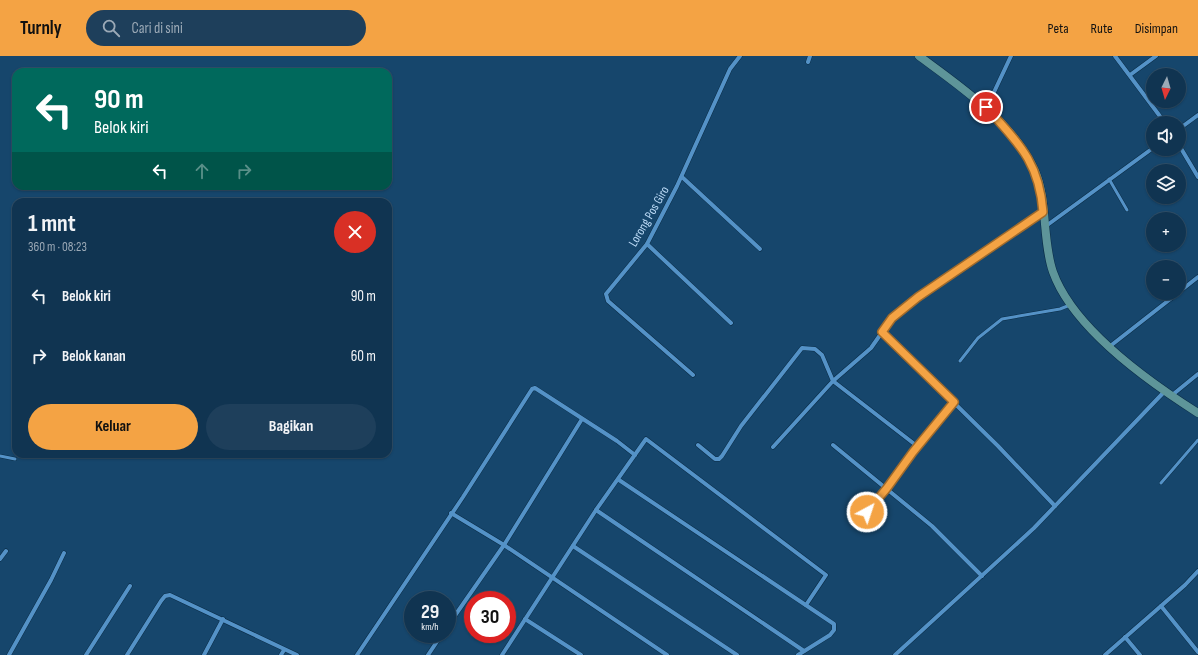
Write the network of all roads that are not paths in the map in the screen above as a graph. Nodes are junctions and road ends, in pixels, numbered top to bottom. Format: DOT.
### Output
graph roads {
  1 [pos="740,56"];
  2 [pos="810,56"];
  3 [pos="919,56"];
  4 [pos="1011,56"];
  5 [pos="1115,56"];
  6 [pos="1156,56"];
  7 [pos="808,62"];
  8 [pos="1130,75"];
  9 [pos="986,107"];
  10 [pos="1198,115"];
  11 [pos="1159,116"];
  12 [pos="1186,124"];
  13 [pos="1146,153"];
  14 [pos="1186,156"];
  15 [pos="682,177"];
  16 [pos="1198,177"];
  17 [pos="1109,179"];
  18 [pos="1127,210"];
  19 [pos="1043,212"];
  20 [pos="1046,227"];
  21 [pos="646,244"];
  22 [pos="760,249"];
  23 [pos="1198,277"];
  24 [pos="1186,287"];
  25 [pos="1169,300"];
  26 [pos="1070,305"];
  27 [pos="731,322"];
  28 [pos="882,332"];
  29 [pos="1109,347"];
  30 [pos="960,361"];
  31 [pos="1198,374"];
  32 [pos="693,375"];
  33 [pos="833,381"];
  34 [pos="1164,392"];
  35 [pos="1171,396"];
  36 [pos="954,402"];
  37 [pos="1198,413"];
  38 [pos="582,419"];
  39 [pos="1198,440"];
  40 [pos="698,444"];
  41 [pos="833,445"];
  42 [pos="917,446"];
  43 [pos="773,447"];
  44 [pos="635,455"];
  45 [pos="0,456"];
  46 [pos="15,459"];
  47 [pos="619,480"];
  48 [pos="1161,483"];
  49 [pos="887,488"];
  50 [pos="1055,506"];
  51 [pos="596,510"];
  52 [pos="867,512"];
  53 [pos="451,513"];
  54 [pos="504,545"];
  55 [pos="573,546"];
  56 [pos="6,551"];
  57 [pos="64,554"];
  58 [pos="0,559"];
  59 [pos="1197,573"];
  60 [pos="982,576"];
  61 [pos="552,579"];
  62 [pos="130,586"];
  63 [pos="806,605"];
  64 [pos="1161,606"];
  65 [pos="456,614"];
  66 [pos="525,619"];
  67 [pos="223,620"];
  68 [pos="1125,637"];
  69 [pos="436,643"];
  70 [pos="284,650"];
  71 [pos="804,651"];
  72 [pos="1198,652"];
  73 [pos="9,655"];
  74 [pos="86,655"];
  75 [pos="128,655"];
  76 [pos="204,655"];
  77 [pos="280,655"];
  78 [pos="297,655"];
  79 [pos="357,655"];
  80 [pos="428,655"];
  81 [pos="502,655"];
  82 [pos="581,655"];
  83 [pos="667,655"];
  84 [pos="737,655"];
  85 [pos="798,655"];
  86 [pos="896,655"];
  87 [pos="1105,655"];
  88 [pos="1140,655"];
  1 -- 15 [label="street, Lorong Pos Giro"];
  2 -- 7 [label="street"];
  3 -- 9 [label="main road"];
  4 -- 9 [label="street"];
  5 -- 8 [label="street"];
  6 -- 8 [label="street"];
  8 -- 11 [label="street"];
  9 -- 19 [label="main road"];
  10 -- 12 [label="street"];
  13 -- 17 [label="street"];
  14 -- 16 [label="street"];
  15 -- 21 [label="street, Lorong Pos Giro"];
  15 -- 22 [label="street"];
  17 -- 18 [label="lane"];
  17 -- 20 [label="street"];
  19 -- 20 [label="main road"];
  19 -- 28 [label="street"];
  20 -- 26 [label="main road"];
  21 -- 27 [label="street"];
  21 -- 32 [label="street, Lorong Pos Giro"];
  23 -- 24 [label="street"];
  25 -- 29 [label="street"];
  26 -- 29 [label="main road"];
  26 -- 30 [label="lane"];
  28 -- 33 [label="street"];
  28 -- 36 [label="street"];
  29 -- 34 [label="main road"];
  31 -- 35 [label="street"];
  33 -- 40 [label="street"];
  33 -- 42 [label="street"];
  33 -- 43 [label="street"];
  34 -- 35 [label="main road"];
  34 -- 50 [label="street"];
  35 -- 37 [label="main road"];
  36 -- 42 [label="street"];
  36 -- 50 [label="street"];
  38 -- 44 [label="street"];
  38 -- 53 [label="street"];
  38 -- 54 [label="street"];
  39 -- 48 [label="lane"];
  41 -- 49 [label="street"];
  42 -- 49 [label="street"];
  44 -- 47 [label="street"];
  44 -- 63 [label="street"];
  45 -- 46 [label="lane"];
  47 -- 51 [label="street"];
  47 -- 63 [label="street"];
  49 -- 52 [label="street"];
  49 -- 60 [label="street"];
  50 -- 60 [label="street"];
  51 -- 55 [label="street"];
  51 -- 71 [label="street"];
  53 -- 54 [label="street"];
  53 -- 79 [label="street"];
  54 -- 61 [label="street"];
  54 -- 65 [label="street"];
  55 -- 61 [label="street"];
  55 -- 84 [label="street"];
  56 -- 58 [label="street"];
  57 -- 73 [label="street"];
  59 -- 64 [label="street"];
  60 -- 86 [label="street"];
  61 -- 66 [label="street"];
  61 -- 83 [label="street"];
  62 -- 74 [label="street"];
  63 -- 71 [label="street"];
  64 -- 68 [label="street"];
  64 -- 72 [label="street"];
  66 -- 81 [label="street"];
  66 -- 82 [label="street"];
  67 -- 70 [label="street"];
  67 -- 75 [label="street"];
  67 -- 76 [label="street"];
  68 -- 87 [label="street"];
  68 -- 88 [label="street"];
  69 -- 80 [label="street"];
  70 -- 77 [label="street"];
  70 -- 78 [label="street"];
  71 -- 85 [label="street"];
}
